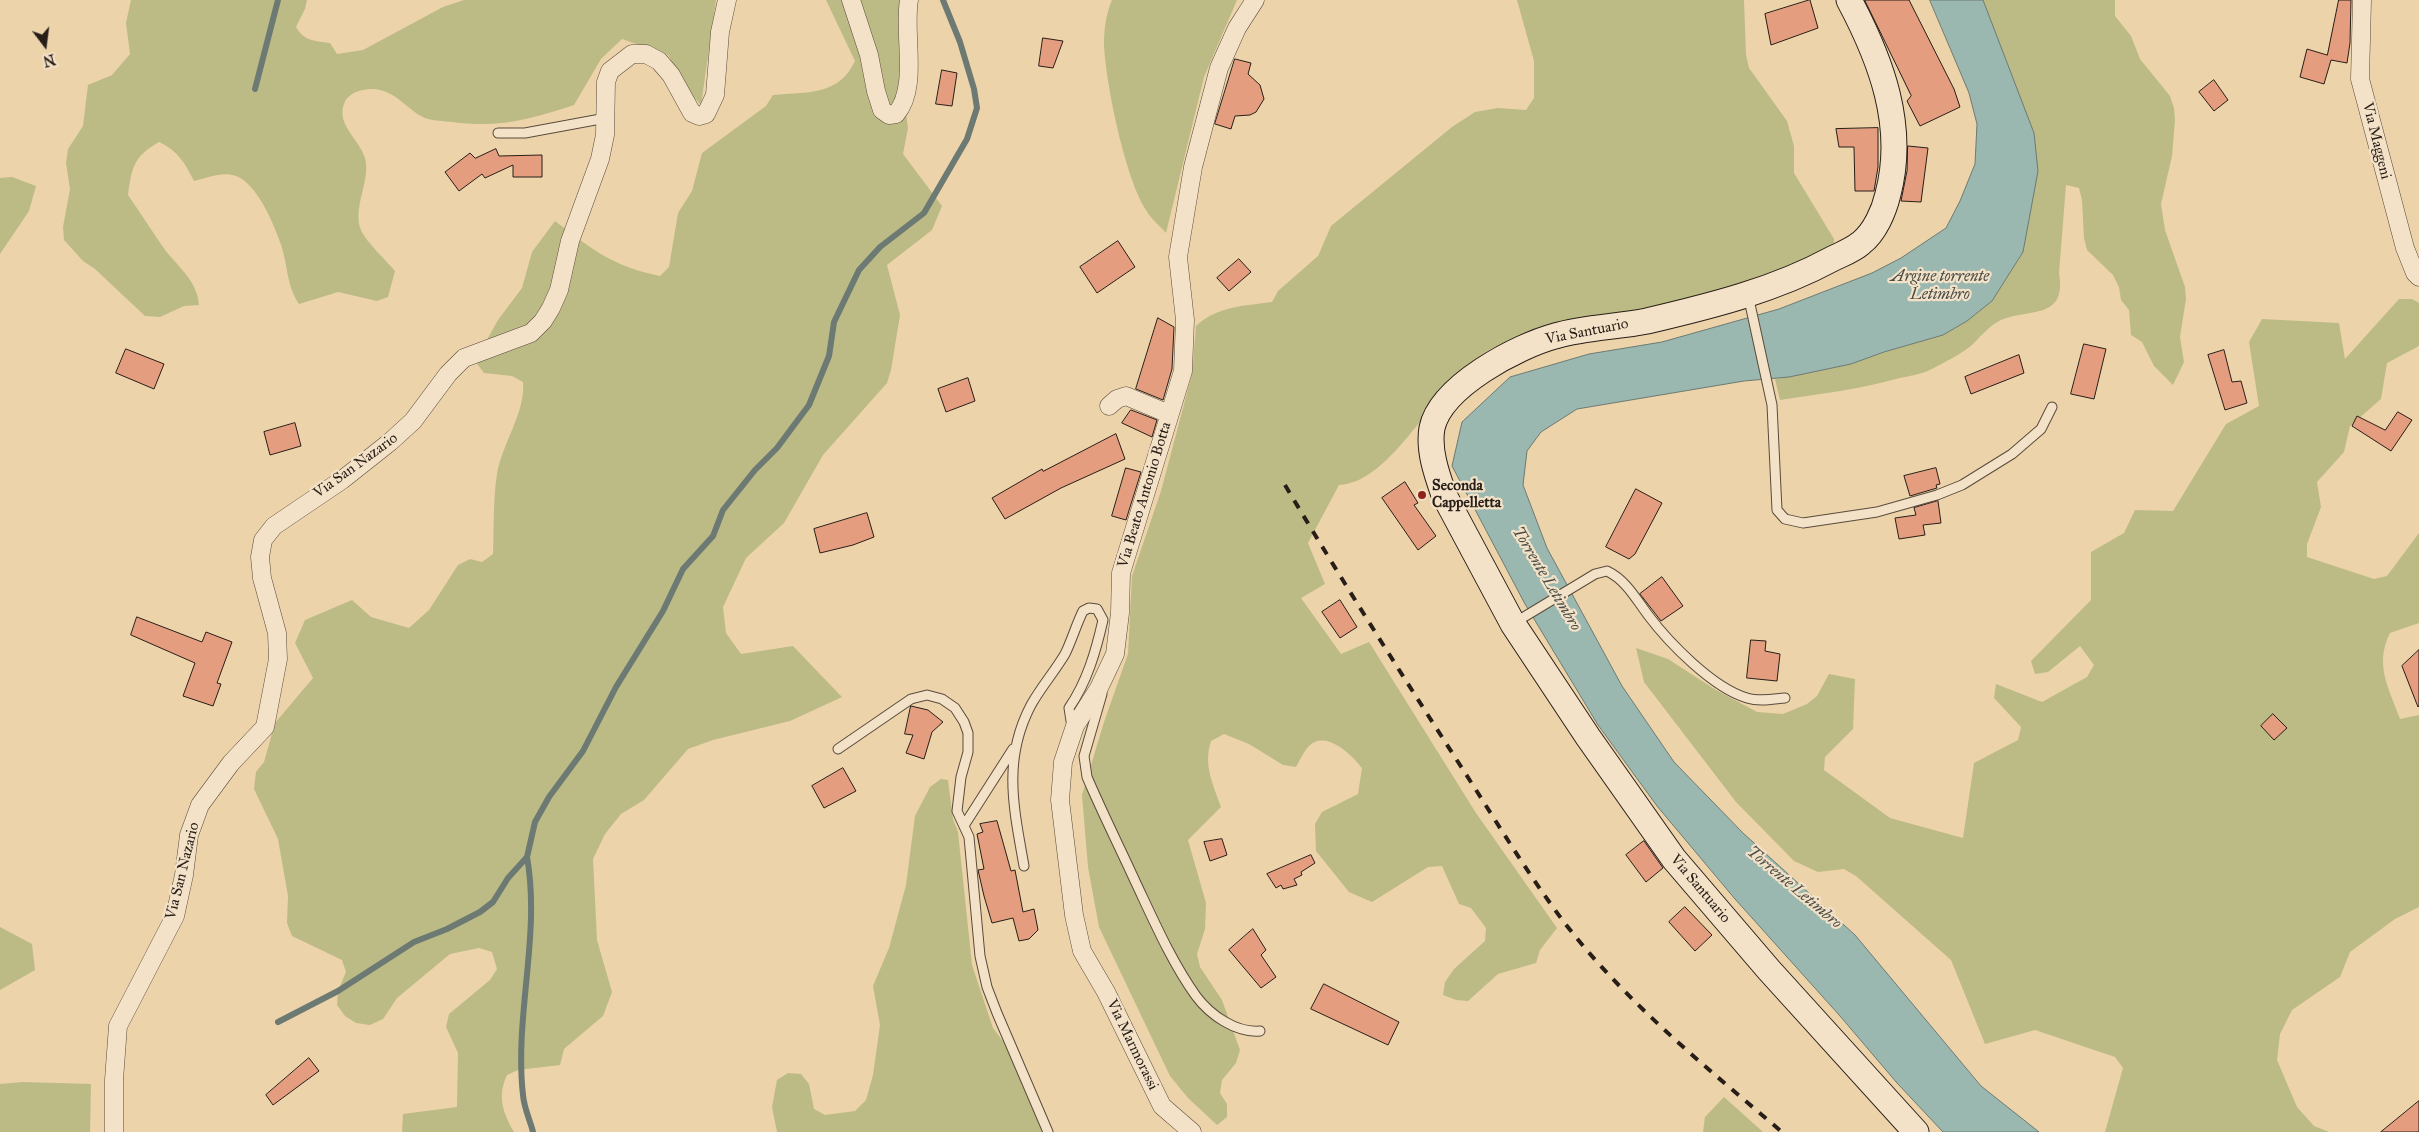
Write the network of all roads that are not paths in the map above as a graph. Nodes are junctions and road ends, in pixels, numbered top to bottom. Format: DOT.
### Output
graph roads {
  1 [pos="727,0"];
  2 [pos="851,0"];
  3 [pos="909,0"];
  4 [pos="1255,0"];
  5 [pos="1849,0"];
  6 [pos="2362,0"];
  7 [pos="606,118"];
  8 [pos="498,132"];
  9 [pos="2419,277"];
  10 [pos="1750,302"];
  11 [pos="1109,406"];
  12 [pos="2052,407"];
  13 [pos="1169,414"];
  14 [pos="1518,621"];
  15 [pos="1099,688"];
  16 [pos="1785,698"];
  17 [pos="1075,726"];
  18 [pos="1015,744"];
  19 [pos="838,749"];
  20 [pos="965,824"];
  21 [pos="1024,866"];
  22 [pos="1082,950"];
  23 [pos="1260,1031"];
  24 [pos="114,1132"];
  25 [pos="1048,1132"];
  26 [pos="1192,1132"];
  27 [pos="1916,1132"];
  1 -- 7 [label="street, Via San Nazario"];
  2 -- 3 [label="street"];
  4 -- 13 [label="street, Via Beato Antonio Botta"];
  5 -- 10 [label="main road, Via Santuario"];
  6 -- 9 [label="street, Via Maggeni"];
  7 -- 8 [label="lane"];
  7 -- 24 [label="street, Via San Nazario"];
  10 -- 12 [label="lane"];
  10 -- 14 [label="main road, Via Santuario"];
  11 -- 13 [label="street, Via Beato Antonio Botta"];
  13 -- 15 [label="street, Via Beato Antonio Botta"];
  14 -- 16 [label="lane"];
  14 -- 27 [label="main road, Via Santuario"];
  15 -- 17 [label="street, Via Beato Antonio Botta"];
  15 -- 23 [label="lane"];
  17 -- 18 [label="lane"];
  17 -- 22 [label="street, Via Beato Antonio Botta"];
  18 -- 20 [label="lane"];
  18 -- 21 [label="lane"];
  19 -- 20 [label="lane"];
  20 -- 25 [label="lane"];
  22 -- 26 [label="street, Via Marmorassi"];
}
